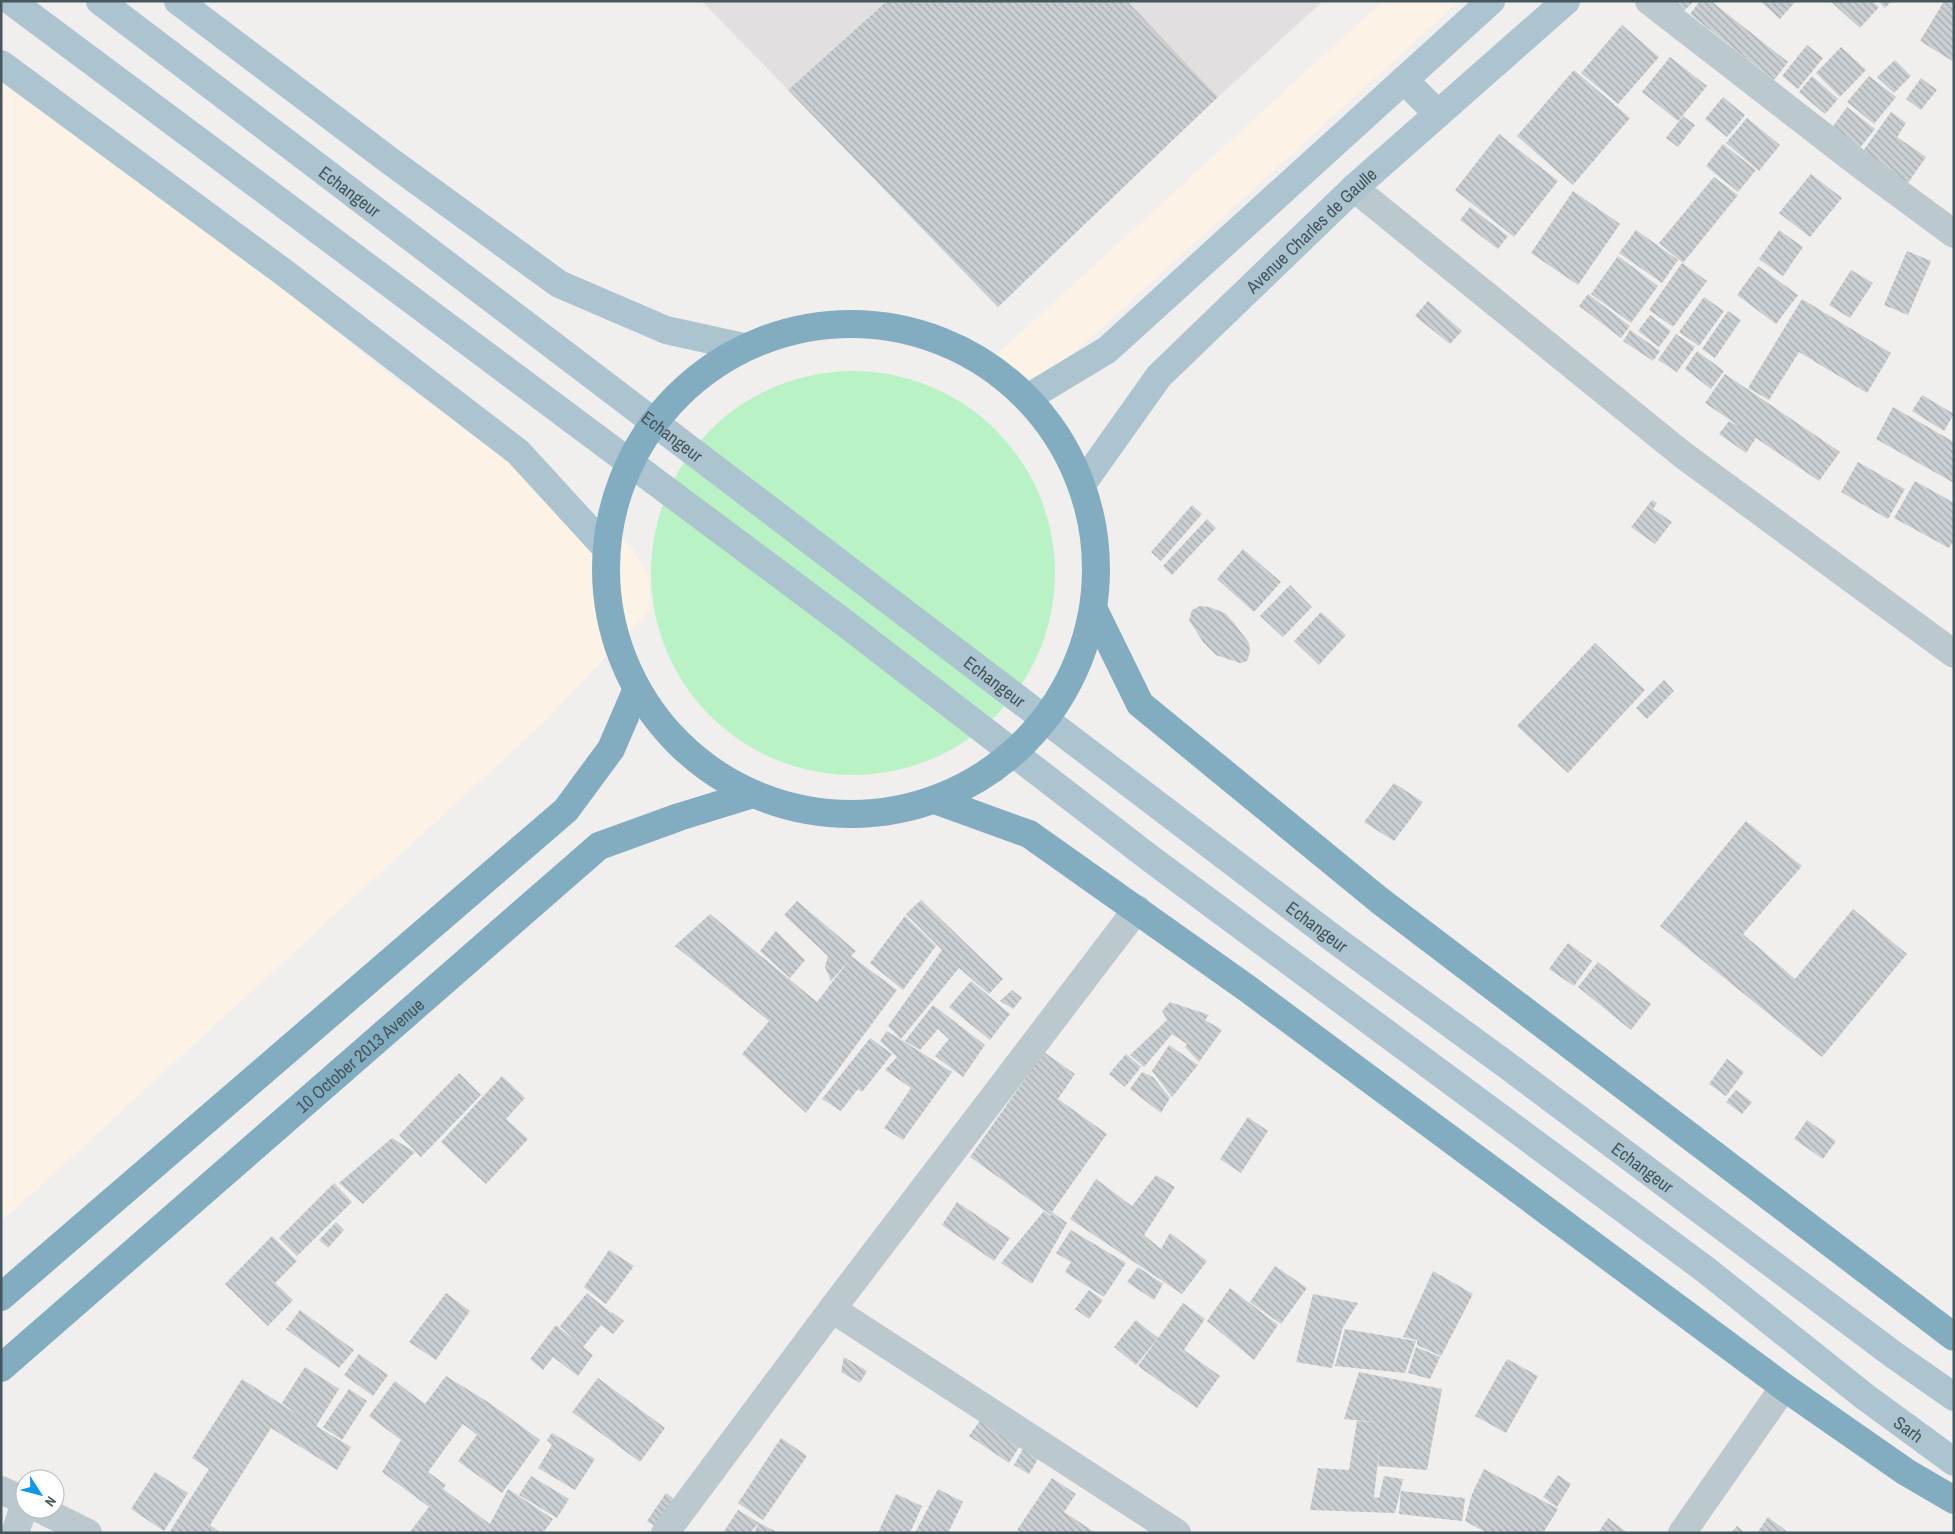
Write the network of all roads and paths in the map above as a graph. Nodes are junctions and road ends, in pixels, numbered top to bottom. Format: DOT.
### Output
graph roads {
  1 [pos="11,1"];
  2 [pos="100,1"];
  3 [pos="178,1"];
  4 [pos="1491,1"];
  5 [pos="1566,1"];
  6 [pos="1649,1"];
  7 [pos="1,64"];
  8 [pos="1404,80"];
  9 [pos="1438,114"];
  10 [pos="1354,188"];
  11 [pos="1954,234"];
  12 [pos="743,348"];
  13 [pos="1029,397"];
  14 [pos="1083,484"];
  15 [pos="606,548"];
  16 [pos="1094,610"];
  17 [pos="1954,654"];
  18 [pos="636,691"];
  19 [pos="750,795"];
  20 [pos="935,800"];
  21 [pos="1137,910"];
  22 [pos="1,1297"];
  23 [pos="832,1309"];
  24 [pos="1954,1337"];
  25 [pos="1,1368"];
  26 [pos="1784,1387"];
  27 [pos="1954,1397"];
  28 [pos="1954,1462"];
  29 [pos="1,1490"];
  30 [pos="15,1497"];
  31 [pos="1954,1500"];
  32 [pos="20,1519"];
  33 [pos="60,1519"];
  34 [pos="15,1533"];
  35 [pos="88,1533"];
  36 [pos="665,1533"];
  37 [pos="1177,1533"];
  38 [pos="1682,1533"];
  1 -- 28 [label="main road, Sarh"];
  2 -- 27 [label="main road, Echangeur"];
  3 -- 12 [label="main road"];
  4 -- 8 [label="main road"];
  5 -- 9 [label="main road, Avenue Charles de Gaulle"];
  6 -- 11 [label="street"];
  7 -- 15 [label="main road"];
  8 -- 9 [label="main road"];
  8 -- 13 [label="main road"];
  9 -- 10 [label="main road, Avenue Charles de Gaulle"];
  10 -- 14 [label="main road, Avenue Charles de Gaulle"];
  10 -- 17 [label="street"];
  12 -- 13 [label="highway"];
  12 -- 15 [label="highway"];
  13 -- 14 [label="highway"];
  14 -- 16 [label="highway"];
  15 -- 18 [label="highway"];
  16 -- 20 [label="highway"];
  16 -- 24 [label="highway"];
  18 -- 19 [label="highway"];
  18 -- 22 [label="highway"];
  19 -- 20 [label="highway"];
  19 -- 25 [label="highway, 10 October 2013 Avenue"];
  20 -- 21 [label="highway"];
  21 -- 23 [label="street"];
  21 -- 26 [label="highway"];
  23 -- 36 [label="street"];
  23 -- 37 [label="street"];
  26 -- 31 [label="highway"];
  26 -- 38 [label="street"];
  29 -- 30 [label="street"];
  32 -- 34 [label="street"];
  33 -- 35 [label="street"];
}
